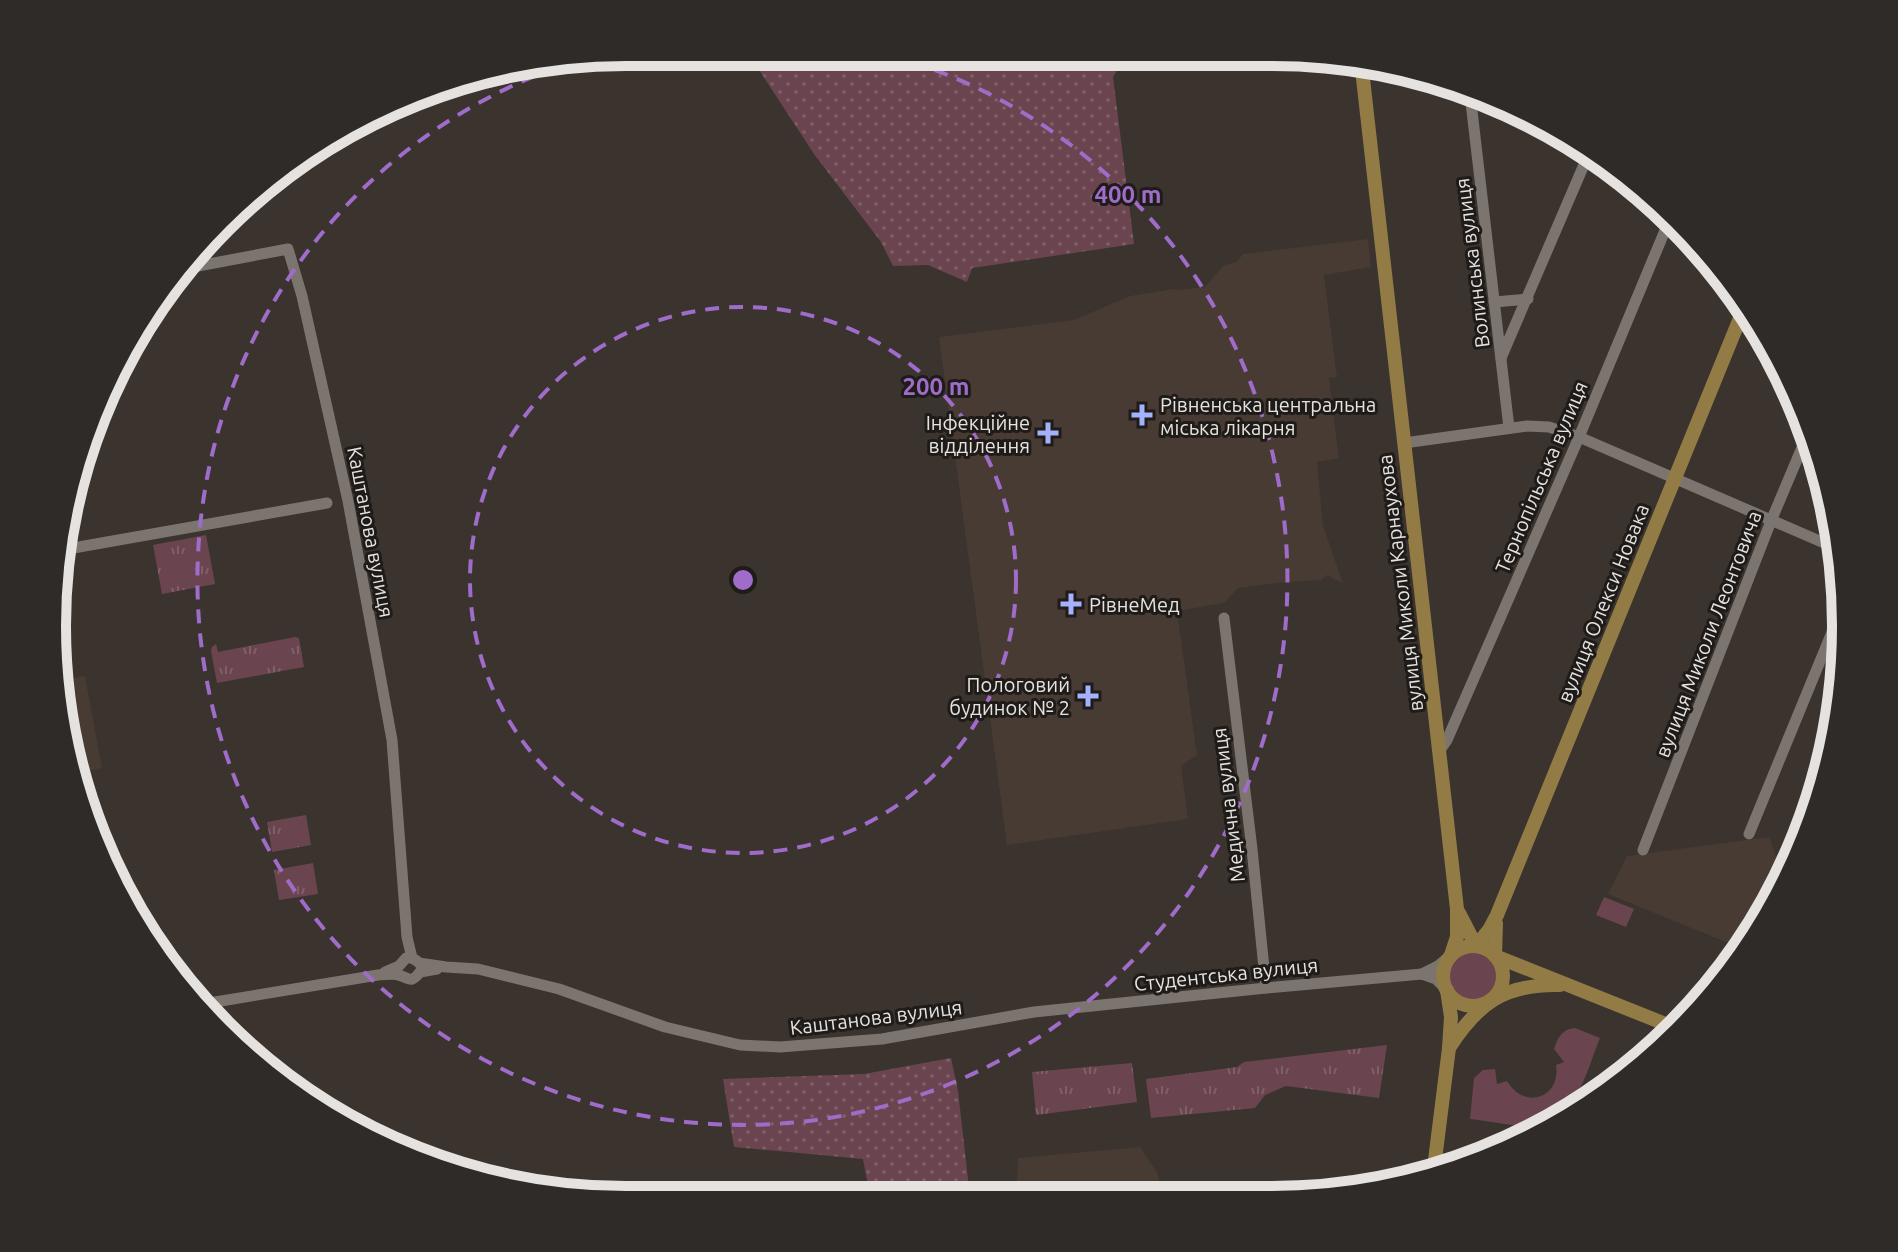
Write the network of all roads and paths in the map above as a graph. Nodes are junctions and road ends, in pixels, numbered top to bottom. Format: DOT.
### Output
graph roads {
  1 [pos="1363,74"];
  2 [pos="1471,103"];
  3 [pos="1585,162"];
  4 [pos="1666,228"];
  5 [pos="198,266"];
  6 [pos="1528,299"];
  7 [pos="1494,302"];
  8 [pos="1740,318"];
  9 [pos="1501,359"];
  10 [pos="1509,428"];
  11 [pos="1579,437"];
  12 [pos="1404,443"];
  13 [pos="1802,447"];
  14 [pos="1676,479"];
  15 [pos="327,503"];
  16 [pos="1771,521"];
  17 [pos="1825,544"];
  18 [pos="72,548"];
  19 [pos="1224,618"];
  20 [pos="1832,634"];
  21 [pos="1826,649"];
  22 [pos="1831,651"];
  23 [pos="1440,750"];
  24 [pos="1749,834"];
  25 [pos="1643,850"];
  26 [pos="1457,909"];
  27 [pos="1497,915"];
  28 [pos="1476,946"];
  29 [pos="1451,955"];
  30 [pos="1495,956"];
  31 [pos="409,965"];
  32 [pos="1422,974"];
  33 [pos="1568,985"];
  34 [pos="1266,988"];
  35 [pos="1447,990"];
  36 [pos="1488,1002"];
  37 [pos="212,1003"];
  38 [pos="1034,1012"];
  39 [pos="1666,1024"];
  40 [pos="1449,1048"];
  41 [pos="1435,1161"];
  1 -- 12 [label="main road, вулиця Миколи Карнаухова"];
  2 -- 7 [label="street, Волинська вулиця"];
  3 -- 6 [label="street"];
  4 -- 11 [label="street, Тернопільська вулиця"];
  5 -- 31 [label="street, Каштанова вулиця"];
  6 -- 7 [label="street"];
  6 -- 9 [label="street"];
  7 -- 9 [label="street, Волинська вулиця"];
  8 -- 14 [label="main road, вулиця Олекси Новака"];
  9 -- 10 [label="street, Волинська вулиця"];
  10 -- 11 [label="street"];
  10 -- 12 [label="street"];
  11 -- 14 [label="street"];
  11 -- 23 [label="street, Тернопільська вулиця"];
  12 -- 23 [label="main road, вулиця Миколи Карнаухова"];
  13 -- 16 [label="street, вулиця Миколи Леонтовича"];
  14 -- 16 [label="street"];
  14 -- 27 [label="main road, вулиця Олекси Новака"];
  15 -- 18 [label="street"];
  16 -- 17 [label="street"];
  16 -- 25 [label="street, вулиця Миколи Леонтовича"];
  19 -- 34 [label="street, Медична вулиця"];
  20 -- 21 [label="street"];
  21 -- 22 [label="street"];
  21 -- 24 [label="street"];
  23 -- 26 [label="main road, вулиця Миколи Карнаухова"];
  26 -- 28 [label="main road, вулиця Миколи Карнаухова"];
  26 -- 29 [label="main road, вулиця Миколи Карнаухова"];
  27 -- 28 [label="main road, вулиця Олекси Новака"];
  27 -- 30 [label="main road, вулиця Олекси Новака"];
  28 -- 29 [label="main road"];
  28 -- 30 [label="main road"];
  29 -- 32 [label="street"];
  29 -- 35 [label="main road"];
  30 -- 33 [label="main road"];
  30 -- 36 [label="main road"];
  31 -- 37 [label="street"];
  31 -- 38 [label="street, Каштанова вулиця"];
  32 -- 34 [label="street, Студентська вулиця"];
  32 -- 35 [label="street"];
  33 -- 36 [label="main road"];
  33 -- 39 [label="main road"];
  34 -- 38 [label="street, Студентська вулиця"];
  35 -- 36 [label="main road"];
  35 -- 40 [label="main road"];
  36 -- 40 [label="main road"];
  40 -- 41 [label="main road"];
}
